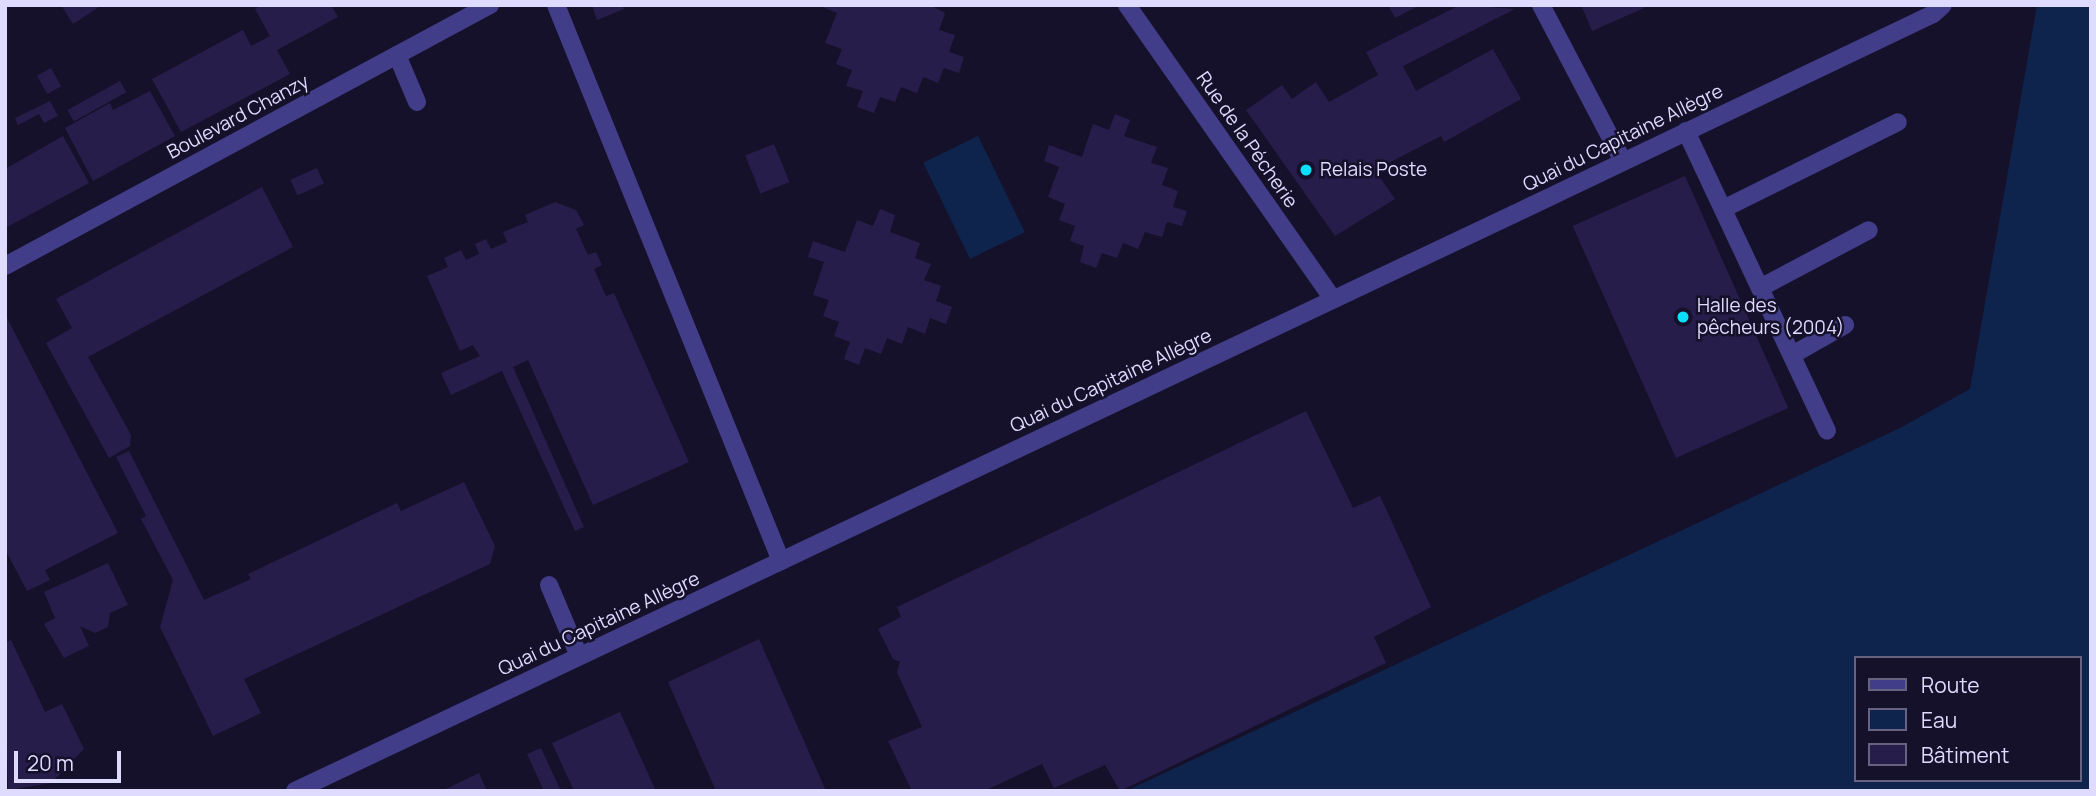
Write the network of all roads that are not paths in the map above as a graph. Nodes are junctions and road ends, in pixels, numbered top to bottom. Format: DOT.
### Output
graph roads {
  1 [pos="490,5"];
  2 [pos="556,5"];
  3 [pos="1127,5"];
  4 [pos="1541,5"];
  5 [pos="1943,5"];
  6 [pos="397,55"];
  7 [pos="417,102"];
  8 [pos="1898,122"];
  9 [pos="1686,131"];
  10 [pos="1623,161"];
  11 [pos="1723,209"];
  12 [pos="1869,230"];
  13 [pos="5,266"];
  14 [pos="1760,288"];
  15 [pos="1333,299"];
  16 [pos="1845,326"];
  17 [pos="1792,355"];
  18 [pos="1827,430"];
  19 [pos="780,561"];
  20 [pos="549,585"];
  21 [pos="579,656"];
  22 [pos="295,791"];
  1 -- 6 [label="street, Boulevard Chanzy"];
  2 -- 19 [label="street"];
  3 -- 15 [label="street, Rue de la Pécherie"];
  4 -- 10 [label="street"];
  5 -- 9 [label="street, Quai du Capitaine Allègre"];
  6 -- 7 [label="street"];
  6 -- 13 [label="street, Boulevard Chanzy"];
  8 -- 11 [label="street"];
  9 -- 10 [label="street, Quai du Capitaine Allègre"];
  9 -- 11 [label="street"];
  10 -- 15 [label="street, Quai du Capitaine Allègre"];
  11 -- 14 [label="street"];
  12 -- 14 [label="street"];
  14 -- 17 [label="street"];
  15 -- 19 [label="street, Quai du Capitaine Allègre"];
  16 -- 17 [label="street"];
  17 -- 18 [label="street"];
  19 -- 21 [label="street, Quai du Capitaine Allègre"];
  20 -- 21 [label="street"];
  21 -- 22 [label="street, Quai du Capitaine Allègre"];
}
